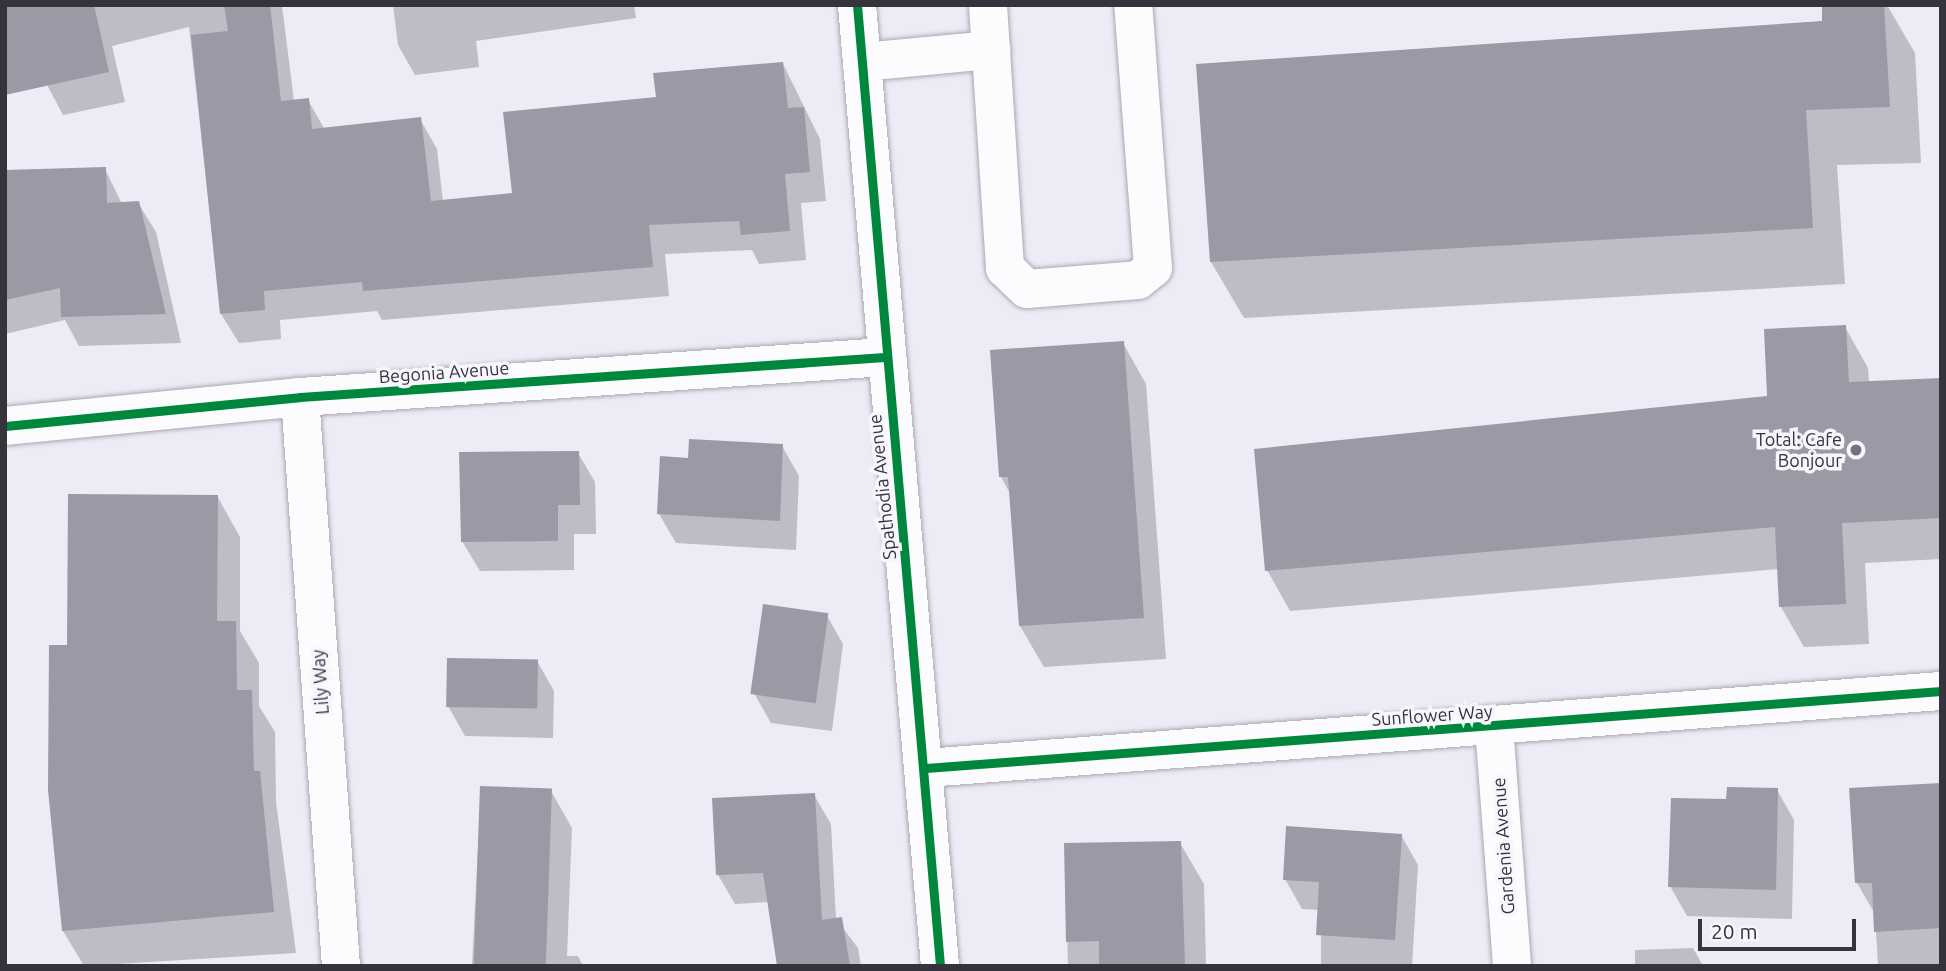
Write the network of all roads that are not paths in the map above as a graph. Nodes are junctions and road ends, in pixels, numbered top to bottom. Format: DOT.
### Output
graph roads {
  1 [pos="858,5"];
  2 [pos="988,5"];
  3 [pos="1133,5"];
  4 [pos="991,50"];
  5 [pos="863,62"];
  6 [pos="885,358"];
  7 [pos="300,397"];
  8 [pos="5,426"];
  9 [pos="1941,691"];
  10 [pos="1494,726"];
  11 [pos="926,768"];
  12 [pos="341,966"];
  13 [pos="940,966"];
  14 [pos="1512,966"];
  1 -- 5 [label="street, Spathodia Avenue"];
  2 -- 4 [label="street"];
  3 -- 4 [label="street"];
  4 -- 5 [label="street"];
  5 -- 6 [label="street, Spathodia Avenue"];
  6 -- 7 [label="street, Begonia Avenue"];
  6 -- 11 [label="street, Spathodia Avenue"];
  7 -- 8 [label="street, Begonia Avenue"];
  7 -- 12 [label="street, Lily Way"];
  9 -- 10 [label="street, Sunflower Way"];
  10 -- 11 [label="street, Sunflower Way"];
  10 -- 14 [label="street, Gardenia Avenue"];
  11 -- 13 [label="street, Spathodia Avenue"];
}
